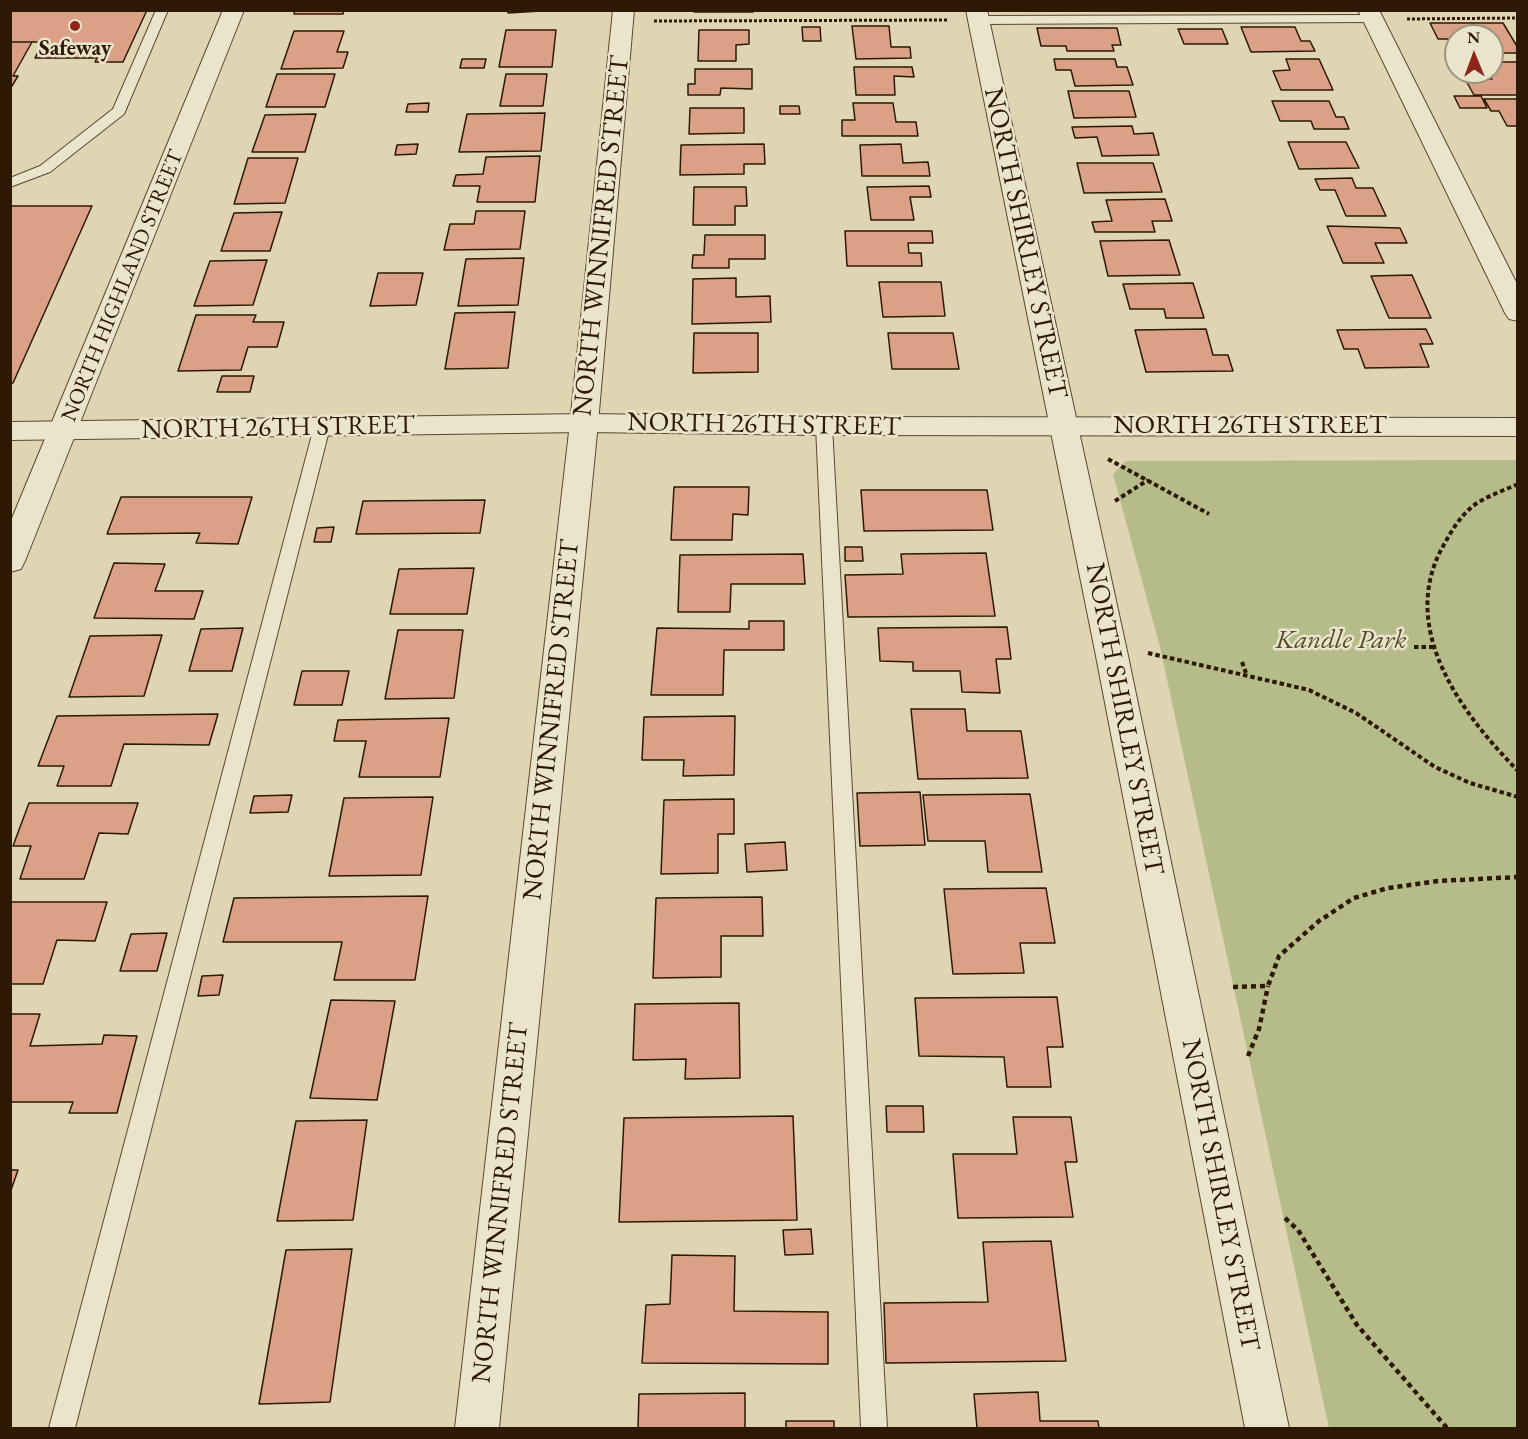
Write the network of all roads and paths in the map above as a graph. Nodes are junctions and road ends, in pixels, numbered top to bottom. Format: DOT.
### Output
graph roads {
  1 [pos="162,10"];
  2 [pos="234,10"];
  3 [pos="977,15"];
  4 [pos="1370,15"];
  5 [pos="623,16"];
  6 [pos="1518,18"];
  7 [pos="10,183"];
  8 [pos="1518,313"];
  9 [pos="584,423"];
  10 [pos="824,426"];
  11 [pos="1064,426"];
  12 [pos="322,427"];
  13 [pos="1518,427"];
  14 [pos="10,431"];
  15 [pos="65,431"];
  16 [pos="1108,459"];
  17 [pos="1148,480"];
  18 [pos="1518,484"];
  19 [pos="1114,502"];
  20 [pos="1209,514"];
  21 [pos="10,561"];
  22 [pos="1414,647"];
  23 [pos="1434,647"];
  24 [pos="1145,653"];
  25 [pos="1242,662"];
  26 [pos="1246,674"];
  27 [pos="1518,771"];
  28 [pos="1518,797"];
  29 [pos="1518,877"];
  30 [pos="1268,986"];
  31 [pos="1233,987"];
  32 [pos="1248,1056"];
  33 [pos="1285,1218"];
  34 [pos="62,1428"];
  35 [pos="477,1428"];
  36 [pos="874,1428"];
  37 [pos="1267,1428"];
  38 [pos="1447,1428"];
  1 -- 7 [label="lane"];
  2 -- 15 [label="street, NORTH HIGHLAND STREET"];
  3 -- 4 [label="lane"];
  3 -- 5 [label="path"];
  3 -- 11 [label="street, NORTH SHIRLEY STREET"];
  4 -- 6 [label="path"];
  4 -- 8 [label="street"];
  5 -- 9 [label="street, NORTH WINNIFRED STREET"];
  9 -- 10 [label="street, NORTH 26TH STREET"];
  9 -- 12 [label="street, NORTH 26TH STREET"];
  9 -- 35 [label="street, NORTH WINNIFRED STREET"];
  10 -- 11 [label="street, NORTH 26TH STREET"];
  10 -- 36 [label="lane"];
  11 -- 13 [label="street, NORTH 26TH STREET"];
  11 -- 37 [label="street, NORTH SHIRLEY STREET"];
  12 -- 15 [label="street, NORTH 26TH STREET"];
  12 -- 34 [label="lane"];
  14 -- 15 [label="street, NORTH 26TH STREET"];
  15 -- 21 [label="street, NORTH HIGHLAND STREET"];
  16 -- 17 [label="path"];
  17 -- 19 [label="path"];
  17 -- 20 [label="path"];
  18 -- 23 [label="path"];
  22 -- 23 [label="path"];
  23 -- 27 [label="path"];
  24 -- 26 [label="path"];
  25 -- 26 [label="path"];
  26 -- 28 [label="path"];
  29 -- 30 [label="path"];
  30 -- 31 [label="path"];
  30 -- 32 [label="path"];
  33 -- 38 [label="path"];
}
